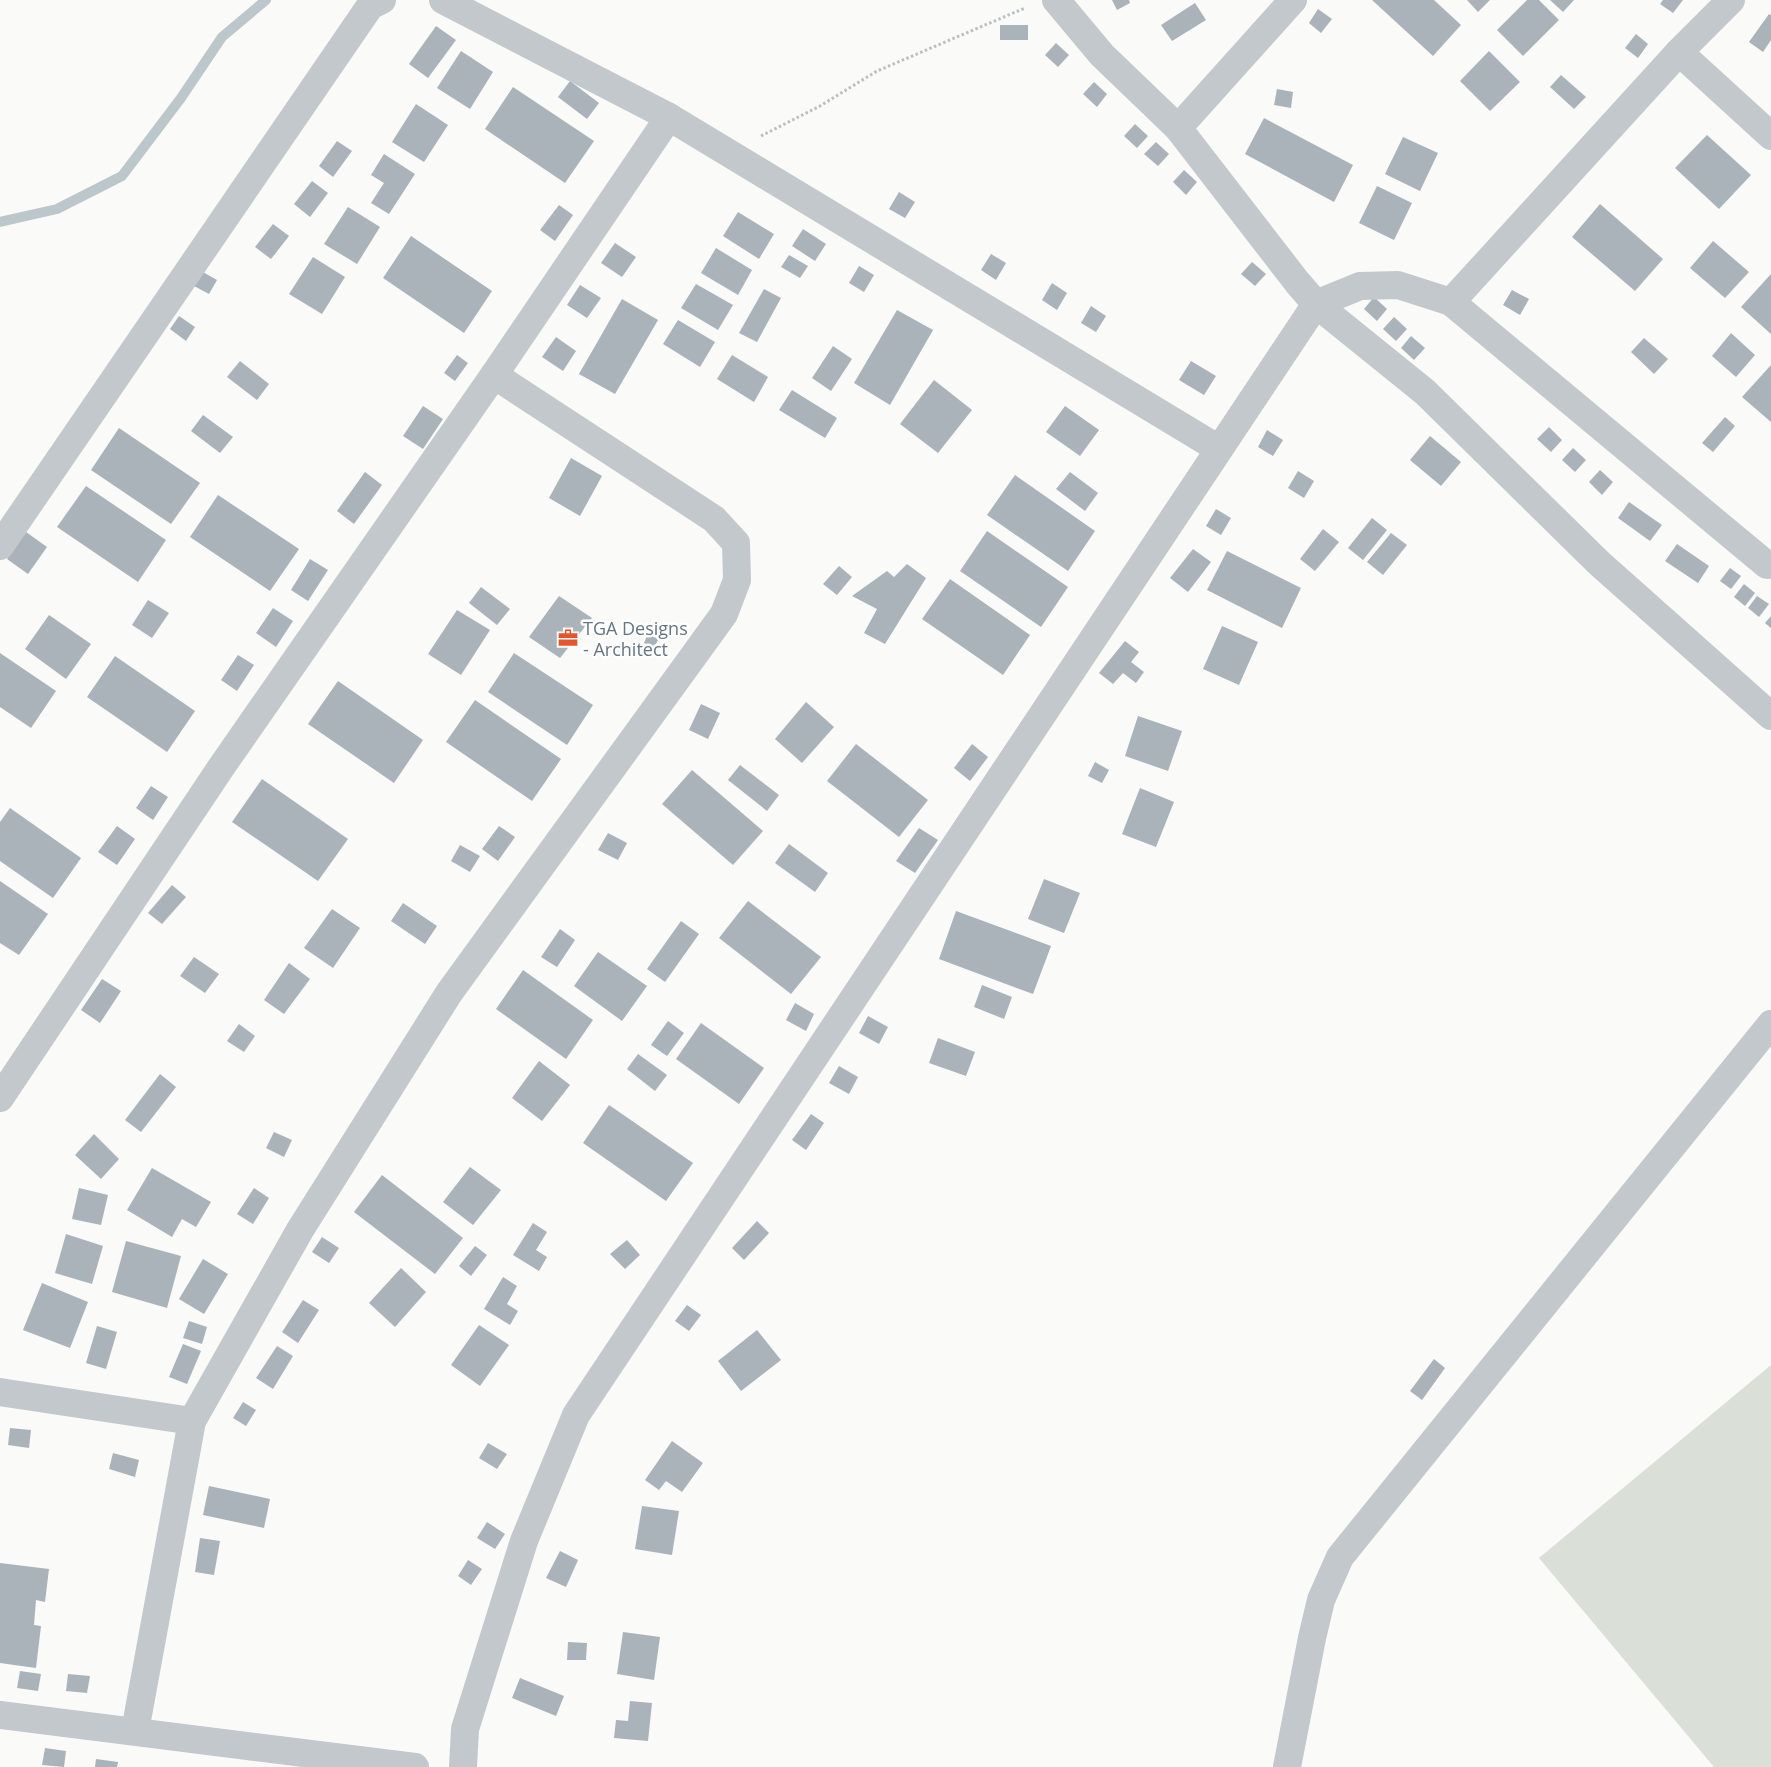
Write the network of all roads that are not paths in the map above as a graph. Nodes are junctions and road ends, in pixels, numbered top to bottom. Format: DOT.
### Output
graph roads {
  1 [pos="382,0"];
  2 [pos="443,0"];
  3 [pos="1056,0"];
  4 [pos="1293,0"];
  5 [pos="1731,0"];
  6 [pos="1679,52"];
  7 [pos="669,117"];
  8 [pos="1178,128"];
  9 [pos="1771,136"];
  10 [pos="1451,302"];
  11 [pos="1316,304"];
  12 [pos="494,375"];
  13 [pos="1219,449"];
  14 [pos="0,546"];
  15 [pos="1767,565"];
  16 [pos="1771,716"];
  17 [pos="1771,1024"];
  18 [pos="0,1098"];
  19 [pos="0,1392"];
  20 [pos="192,1421"];
  21 [pos="0,1715"];
  22 [pos="135,1731"];
  23 [pos="415,1767"];
  24 [pos="463,1767"];
  25 [pos="1287,1767"];
  1 -- 14 [label="street"];
  2 -- 7 [label="street"];
  3 -- 8 [label="street"];
  4 -- 8 [label="street"];
  5 -- 6 [label="street"];
  6 -- 9 [label="street"];
  6 -- 10 [label="street"];
  7 -- 12 [label="street"];
  7 -- 13 [label="street"];
  8 -- 11 [label="street"];
  10 -- 11 [label="street"];
  10 -- 15 [label="street"];
  11 -- 13 [label="street"];
  11 -- 16 [label="street"];
  12 -- 18 [label="street"];
  12 -- 20 [label="street"];
  13 -- 24 [label="street"];
  17 -- 25 [label="street"];
  19 -- 20 [label="street"];
  20 -- 22 [label="street"];
  21 -- 22 [label="street"];
  22 -- 23 [label="street"];
}
